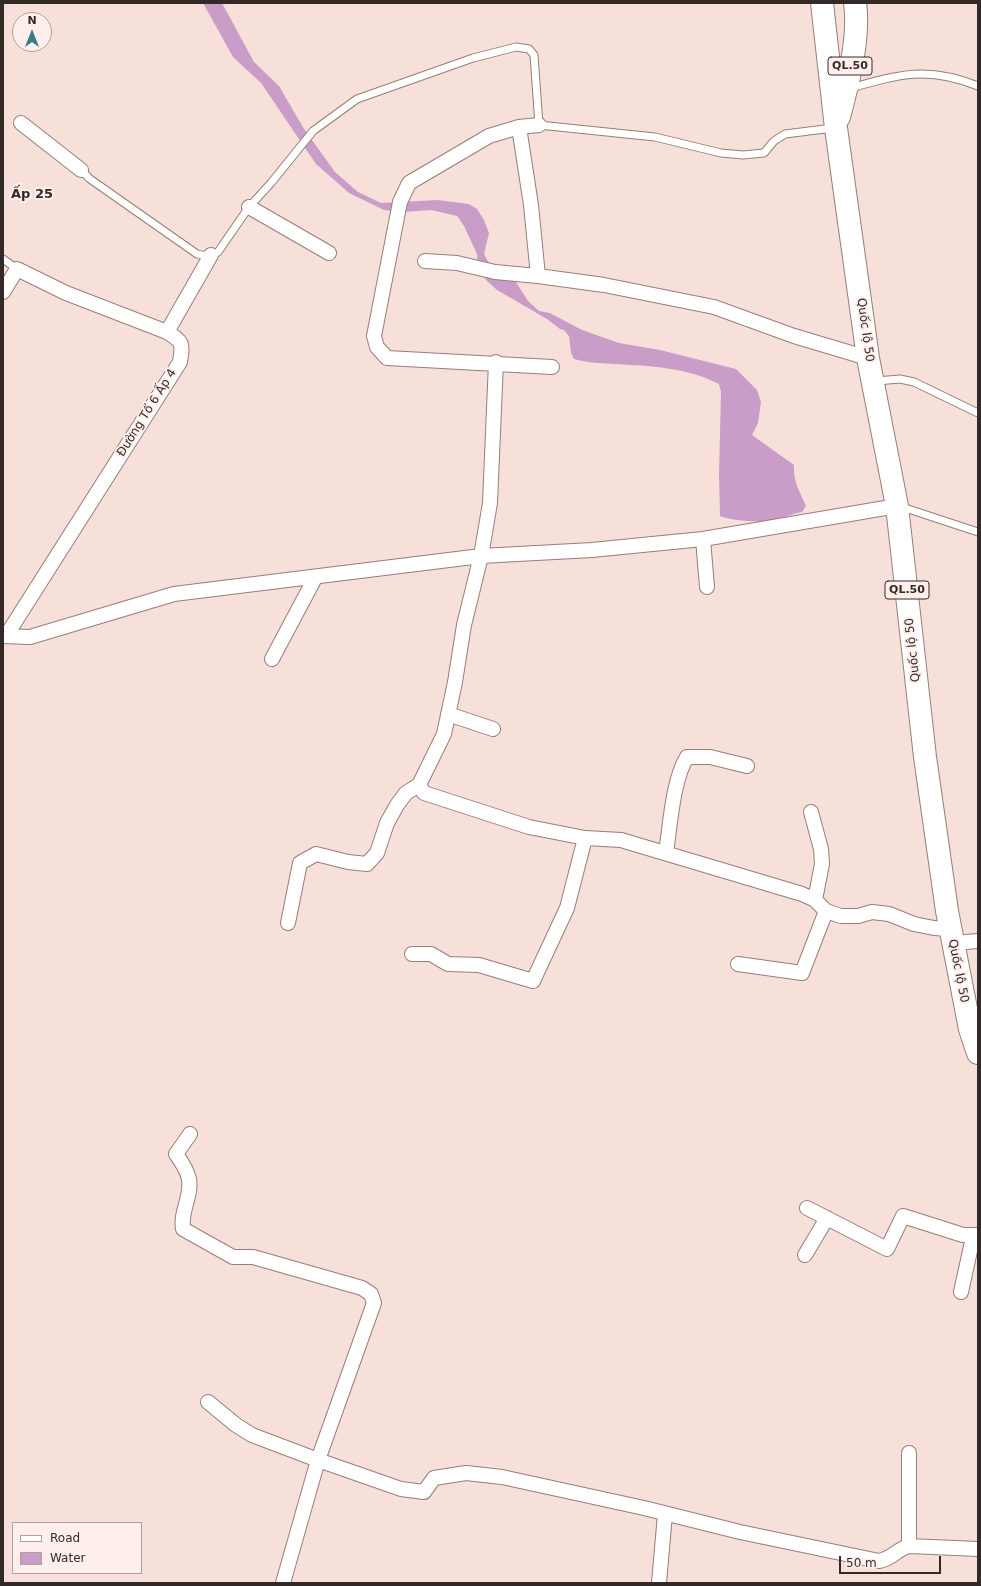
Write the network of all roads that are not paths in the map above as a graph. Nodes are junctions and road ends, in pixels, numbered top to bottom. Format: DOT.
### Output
graph roads {
  1 [pos="822,3"];
  2 [pos="856,3"];
  3 [pos="978,86"];
  4 [pos="847,89"];
  5 [pos="21,123"];
  6 [pos="539,125"];
  7 [pos="518,127"];
  8 [pos="836,128"];
  9 [pos="81,170"];
  10 [pos="249,207"];
  11 [pos="329,253"];
  12 [pos="212,255"];
  13 [pos="3,259"];
  14 [pos="425,261"];
  15 [pos="17,269"];
  16 [pos="538,276"];
  17 [pos="3,292"];
  18 [pos="166,332"];
  19 [pos="868,358"];
  20 [pos="496,362"];
  21 [pos="552,367"];
  22 [pos="873,381"];
  23 [pos="978,413"];
  24 [pos="897,506"];
  25 [pos="978,532"];
  26 [pos="703,539"];
  27 [pos="481,556"];
  28 [pos="315,578"];
  29 [pos="707,587"];
  30 [pos="5,636"];
  31 [pos="272,659"];
  32 [pos="448,714"];
  33 [pos="493,729"];
  34 [pos="746,766"];
  35 [pos="419,785"];
  36 [pos="811,812"];
  37 [pos="585,838"];
  38 [pos="666,853"];
  39 [pos="815,900"];
  40 [pos="826,911"];
  41 [pos="288,923"];
  42 [pos="951,936"];
  43 [pos="978,941"];
  44 [pos="412,954"];
  45 [pos="738,964"];
  46 [pos="978,1053"];
  47 [pos="190,1134"];
  48 [pos="806,1208"];
  49 [pos="827,1218"];
  50 [pos="976,1236"];
  51 [pos="805,1255"];
  52 [pos="961,1292"];
  53 [pos="208,1402"];
  54 [pos="908,1453"];
  55 [pos="318,1460"];
  56 [pos="665,1514"];
  57 [pos="909,1546"];
  58 [pos="978,1549"];
  59 [pos="283,1583"];
  60 [pos="659,1583"];
  1 -- 8 [label="highway, QL.50"];
  2 -- 4 [label="highway, QL.50"];
  3 -- 4 [label="lane"];
  4 -- 8 [label="highway, QL.50"];
  5 -- 9 [label="street"];
  6 -- 7 [label="street"];
  6 -- 8 [label="lane"];
  6 -- 10 [label="lane"];
  7 -- 16 [label="street"];
  7 -- 20 [label="street"];
  8 -- 19 [label="highway, Quốc lộ 50 / QL.50"];
  9 -- 12 [label="lane"];
  10 -- 11 [label="street"];
  10 -- 12 [label="lane"];
  12 -- 18 [label="street"];
  13 -- 15 [label="lane"];
  14 -- 16 [label="street"];
  15 -- 17 [label="street"];
  15 -- 18 [label="street, Đường Tổ 6 Ấp 4"];
  16 -- 19 [label="street"];
  18 -- 30 [label="street, Đường Tổ 6 Ấp 4"];
  19 -- 22 [label="highway, Quốc lộ 50 / QL.50"];
  20 -- 21 [label="street"];
  20 -- 27 [label="street"];
  22 -- 23 [label="lane"];
  22 -- 24 [label="highway, Quốc lộ 50 / QL.50"];
  24 -- 25 [label="lane"];
  24 -- 26 [label="street"];
  24 -- 42 [label="highway, Quốc lộ 50 / QL.50"];
  26 -- 27 [label="street"];
  26 -- 29 [label="street"];
  27 -- 28 [label="street"];
  27 -- 32 [label="street"];
  28 -- 30 [label="street"];
  28 -- 31 [label="street"];
  32 -- 33 [label="street"];
  32 -- 35 [label="street"];
  34 -- 38 [label="street"];
  35 -- 37 [label="street"];
  35 -- 41 [label="street"];
  36 -- 39 [label="street"];
  37 -- 38 [label="street"];
  37 -- 44 [label="street"];
  38 -- 39 [label="street"];
  39 -- 40 [label="street"];
  40 -- 42 [label="street"];
  40 -- 45 [label="street"];
  42 -- 43 [label="street"];
  42 -- 46 [label="highway, Quốc lộ 50 / QL.50"];
  47 -- 55 [label="street"];
  48 -- 49 [label="street"];
  49 -- 50 [label="street"];
  49 -- 51 [label="street"];
  50 -- 52 [label="street"];
  53 -- 55 [label="street"];
  54 -- 57 [label="street"];
  55 -- 56 [label="street"];
  55 -- 59 [label="street"];
  56 -- 57 [label="street"];
  56 -- 60 [label="street"];
  57 -- 58 [label="street"];
}
